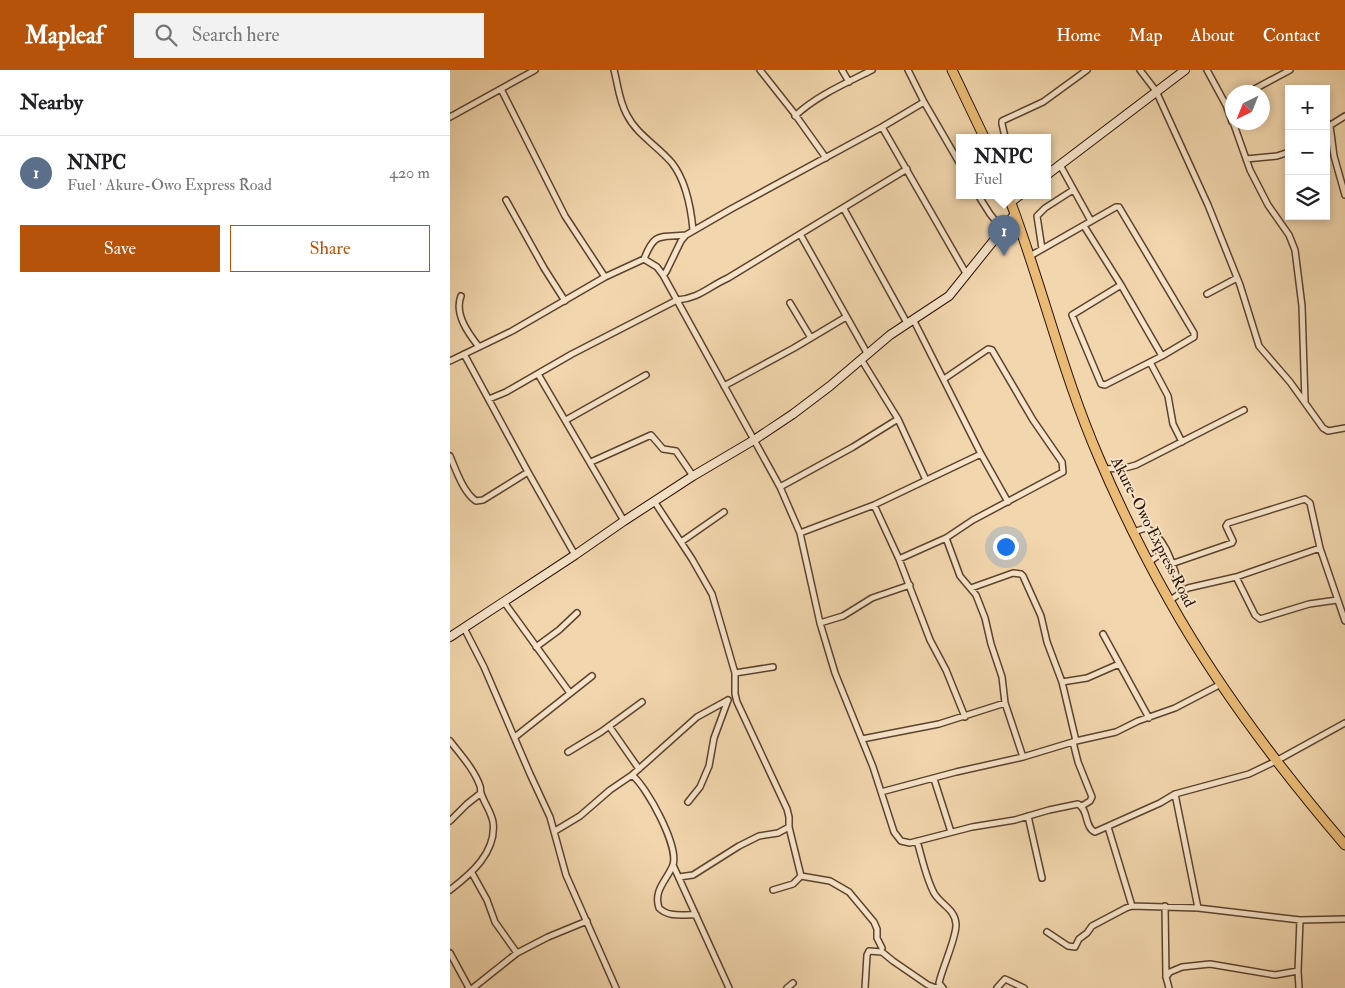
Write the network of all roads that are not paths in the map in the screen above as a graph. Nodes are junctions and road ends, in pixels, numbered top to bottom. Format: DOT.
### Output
graph roads {
  1 [pos="536,70"];
  2 [pos="614,70"];
  3 [pos="760,70"];
  4 [pos="842,70"];
  5 [pos="872,70"];
  6 [pos="908,70"];
  7 [pos="952,70"];
  8 [pos="1087,70"];
  9 [pos="1140,70"];
  10 [pos="1185,70"];
  11 [pos="1207,70"];
  12 [pos="1290,70"];
  13 [pos="849,82"];
  14 [pos="1261,85"];
  15 [pos="500,89"];
  16 [pos="1156,91"];
  17 [pos="924,102"];
  18 [pos="1225,103"];
  19 [pos="795,116"];
  20 [pos="1345,116"];
  21 [pos="450,117"];
  22 [pos="1330,126"];
  23 [pos="882,127"];
  24 [pos="1236,130"];
  25 [pos="1329,130"];
  26 [pos="983,134"];
  27 [pos="1004,134"];
  28 [pos="1285,153"];
  29 [pos="956,157"];
  30 [pos="826,158"];
  31 [pos="1246,160"];
  32 [pos="1060,165"];
  33 [pos="907,169"];
  34 [pos="1051,172"];
  35 [pos="1073,190"];
  36 [pos="1345,195"];
  37 [pos="981,199"];
  38 [pos="1009,199"];
  39 [pos="506,200"];
  40 [pos="844,209"];
  41 [pos="1015,214"];
  42 [pos="1091,222"];
  43 [pos="1084,226"];
  44 [pos="1002,229"];
  45 [pos="693,230"];
  46 [pos="800,234"];
  47 [pos="686,235"];
  48 [pos="1042,249"];
  49 [pos="1030,256"];
  50 [pos="644,259"];
  51 [pos="663,275"];
  52 [pos="967,275"];
  53 [pos="605,277"];
  54 [pos="1238,278"];
  55 [pos="1121,285"];
  56 [pos="1207,294"];
  57 [pos="461,296"];
  58 [pos="677,300"];
  59 [pos="565,301"];
  60 [pos="790,303"];
  61 [pos="846,317"];
  62 [pos="910,321"];
  63 [pos="811,338"];
  64 [pos="479,347"];
  65 [pos="464,354"];
  66 [pos="864,356"];
  67 [pos="1162,356"];
  68 [pos="450,361"];
  69 [pos="1150,362"];
  70 [pos="538,374"];
  71 [pos="646,375"];
  72 [pos="944,379"];
  73 [pos="724,386"];
  74 [pos="489,400"];
  75 [pos="1305,403"];
  76 [pos="1244,410"];
  77 [pos="898,419"];
  78 [pos="566,420"];
  79 [pos="1345,428"];
  80 [pos="754,440"];
  81 [pos="1182,442"];
  82 [pos="981,454"];
  83 [pos="450,456"];
  84 [pos="591,462"];
  85 [pos="1104,469"];
  86 [pos="528,472"];
  87 [pos="693,476"];
  88 [pos="926,480"];
  89 [pos="780,487"];
  90 [pos="654,501"];
  91 [pos="1008,502"];
  92 [pos="874,505"];
  93 [pos="724,512"];
  94 [pos="624,521"];
  95 [pos="1134,532"];
  96 [pos="800,533"];
  97 [pos="946,538"];
  98 [pos="681,542"];
  99 [pos="1320,548"];
  100 [pos="1166,550"];
  101 [pos="575,555"];
  102 [pos="899,559"];
  103 [pos="1149,562"];
  104 [pos="1171,564"];
  105 [pos="1236,577"];
  106 [pos="910,585"];
  107 [pos="971,588"];
  108 [pos="1182,593"];
  109 [pos="1337,600"];
  110 [pos="1169,601"];
  111 [pos="504,602"];
  112 [pos="577,613"];
  113 [pos="1345,621"];
  114 [pos="820,623"];
  115 [pos="464,628"];
  116 [pos="1103,634"];
  117 [pos="450,637"];
  118 [pos="536,647"];
  119 [pos="1119,664"];
  120 [pos="773,667"];
  121 [pos="735,673"];
  122 [pos="592,676"];
  123 [pos="1062,682"];
  124 [pos="1221,684"];
  125 [pos="570,692"];
  126 [pos="735,694"];
  127 [pos="728,700"];
  128 [pos="642,702"];
  129 [pos="1005,703"];
  130 [pos="965,717"];
  131 [pos="1149,718"];
  132 [pos="1345,723"];
  133 [pos="609,726"];
  134 [pos="515,737"];
  135 [pos="862,739"];
  136 [pos="450,741"];
  137 [pos="1075,741"];
  138 [pos="568,752"];
  139 [pos="1024,757"];
  140 [pos="1276,761"];
  141 [pos="639,769"];
  142 [pos="632,775"];
  143 [pos="934,779"];
  144 [pos="881,792"];
  145 [pos="481,793"];
  146 [pos="1175,794"];
  147 [pos="688,802"];
  148 [pos="1082,806"];
  149 [pos="1028,816"];
  150 [pos="450,821"];
  151 [pos="789,827"];
  152 [pos="1108,827"];
  153 [pos="555,831"];
  154 [pos="952,832"];
  155 [pos="917,841"];
  156 [pos="1345,845"];
  157 [pos="673,865"];
  158 [pos="472,873"];
  159 [pos="801,876"];
  160 [pos="679,877"];
  161 [pos="1042,878"];
  162 [pos="450,890"];
  163 [pos="772,890"];
  164 [pos="1132,906"];
  165 [pos="1165,906"];
  166 [pos="1198,908"];
  167 [pos="696,915"];
  168 [pos="1345,919"];
  169 [pos="587,920"];
  170 [pos="1300,920"];
  171 [pos="1047,932"];
  172 [pos="882,948"];
  173 [pos="450,953"];
  174 [pos="517,953"];
  175 [pos="1298,971"];
  176 [pos="1166,977"];
  177 [pos="793,984"];
  178 [pos="941,987"];
  179 [pos="469,988"];
  180 [pos="473,988"];
  181 [pos="616,988"];
  182 [pos="729,988"];
  183 [pos="787,988"];
  184 [pos="865,988"];
  185 [pos="997,988"];
  186 [pos="1024,988"];
  187 [pos="1169,988"];
  188 [pos="1299,988"];
  1 -- 15 [label="street"];
  2 -- 45 [label="street"];
  3 -- 19 [label="street"];
  4 -- 13 [label="street"];
  5 -- 13 [label="street"];
  6 -- 17 [label="street"];
  7 -- 26 [label="highway"];
  8 -- 27 [label="street"];
  9 -- 16 [label="street"];
  10 -- 16 [label="street"];
  11 -- 18 [label="street"];
  12 -- 14 [label="street"];
  13 -- 19 [label="street"];
  15 -- 21 [label="street"];
  15 -- 53 [label="street"];
  16 -- 32 [label="street"];
  16 -- 54 [label="street"];
  17 -- 23 [label="street"];
  17 -- 29 [label="street"];
  19 -- 30 [label="street"];
  20 -- 22 [label="street"];
  23 -- 30 [label="street"];
  23 -- 33 [label="street"];
  24 -- 31 [label="street"];
  25 -- 36 [label="street"];
  28 -- 31 [label="street"];
  30 -- 45 [label="street"];
  31 -- 75 [label="street"];
  32 -- 34 [label="street"];
  32 -- 35 [label="street"];
  33 -- 40 [label="street"];
  33 -- 52 [label="street"];
  35 -- 42 [label="street"];
  35 -- 48 [label="street"];
  37 -- 44 [label="street"];
  38 -- 41 [label="highway, Akure-Owo Express Road"];
  39 -- 59 [label="street"];
  40 -- 46 [label="street"];
  40 -- 62 [label="street"];
  41 -- 44 [label="street"];
  41 -- 49 [label="highway, Akure-Owo Express Road"];
  42 -- 43 [label="street"];
  42 -- 67 [label="street"];
  43 -- 48 [label="street"];
  43 -- 55 [label="street"];
  44 -- 52 [label="street"];
  45 -- 47 [label="street"];
  46 -- 58 [label="street"];
  46 -- 61 [label="street"];
  47 -- 50 [label="street"];
  47 -- 51 [label="street"];
  48 -- 49 [label="street"];
  49 -- 85 [label="highway, Akure-Owo Express Road"];
  50 -- 51 [label="street"];
  50 -- 53 [label="street"];
  51 -- 58 [label="street"];
  52 -- 62 [label="street"];
  53 -- 59 [label="street"];
  54 -- 56 [label="street"];
  54 -- 75 [label="street"];
  55 -- 67 [label="street"];
  55 -- 69 [label="street"];
  57 -- 64 [label="street"];
  58 -- 70 [label="street"];
  58 -- 73 [label="street"];
  59 -- 64 [label="street"];
  60 -- 63 [label="street"];
  61 -- 63 [label="street"];
  61 -- 66 [label="street"];
  62 -- 66 [label="street"];
  62 -- 72 [label="street"];
  63 -- 73 [label="street"];
  64 -- 65 [label="street"];
  65 -- 68 [label="street"];
  65 -- 74 [label="street"];
  66 -- 77 [label="street"];
  66 -- 80 [label="street"];
  67 -- 69 [label="street"];
  69 -- 81 [label="street"];
  70 -- 74 [label="street"];
  70 -- 78 [label="street"];
  71 -- 78 [label="street"];
  72 -- 82 [label="street"];
  72 -- 91 [label="street"];
  73 -- 80 [label="street"];
  74 -- 86 [label="street"];
  75 -- 79 [label="street"];
  76 -- 81 [label="street"];
  77 -- 88 [label="street"];
  77 -- 89 [label="street"];
  78 -- 84 [label="street"];
  80 -- 87 [label="street"];
  80 -- 89 [label="street"];
  81 -- 85 [label="street"];
  82 -- 88 [label="street"];
  82 -- 91 [label="street"];
  83 -- 86 [label="street"];
  84 -- 87 [label="street"];
  84 -- 94 [label="street"];
  85 -- 95 [label="highway, Akure-Owo Express Road"];
  86 -- 101 [label="street"];
  87 -- 90 [label="street"];
  88 -- 92 [label="street"];
  89 -- 96 [label="street"];
  90 -- 94 [label="street"];
  90 -- 98 [label="street"];
  91 -- 97 [label="street"];
  92 -- 96 [label="street"];
  92 -- 102 [label="street"];
  93 -- 98 [label="street"];
  94 -- 101 [label="street"];
  95 -- 100 [label="street"];
  95 -- 103 [label="highway, Akure-Owo Express Road"];
  96 -- 114 [label="street"];
  97 -- 102 [label="street"];
  97 -- 107 [label="street"];
  98 -- 121 [label="street"];
  99 -- 104 [label="street"];
  99 -- 105 [label="street"];
  99 -- 109 [label="street"];
  100 -- 103 [label="street"];
  100 -- 104 [label="street"];
  101 -- 111 [label="street"];
  102 -- 106 [label="street"];
  103 -- 110 [label="highway, Akure-Owo Express Road"];
  104 -- 108 [label="street"];
  105 -- 108 [label="street"];
  105 -- 109 [label="street"];
  106 -- 114 [label="street"];
  106 -- 130 [label="street"];
  107 -- 123 [label="street"];
  107 -- 129 [label="street"];
  108 -- 110 [label="street"];
  109 -- 113 [label="street"];
  110 -- 124 [label="highway, Akure-Owo Express Road"];
  111 -- 115 [label="street"];
  111 -- 118 [label="street"];
  112 -- 118 [label="street"];
  114 -- 135 [label="street"];
  115 -- 117 [label="street"];
  115 -- 134 [label="street"];
  116 -- 119 [label="street"];
  118 -- 125 [label="street"];
  119 -- 123 [label="street"];
  119 -- 131 [label="street"];
  120 -- 121 [label="street"];
  121 -- 126 [label="street"];
  122 -- 125 [label="street"];
  123 -- 137 [label="street"];
  124 -- 131 [label="street"];
  124 -- 140 [label="highway, Akure-Owo Express Road"];
  125 -- 134 [label="street"];
  126 -- 127 [label="street"];
  126 -- 151 [label="street"];
  127 -- 141 [label="street"];
  127 -- 147 [label="street"];
  128 -- 133 [label="street"];
  129 -- 130 [label="street"];
  129 -- 139 [label="street"];
  130 -- 135 [label="street"];
  131 -- 137 [label="street"];
  132 -- 140 [label="street"];
  133 -- 138 [label="street"];
  133 -- 141 [label="street"];
  134 -- 153 [label="street"];
  135 -- 144 [label="street"];
  136 -- 145 [label="street"];
  137 -- 139 [label="street"];
  137 -- 148 [label="street"];
  139 -- 143 [label="street"];
  140 -- 146 [label="street"];
  140 -- 156 [label="highway, Akure-Owo Express Road"];
  141 -- 142 [label="street"];
  142 -- 153 [label="street"];
  142 -- 157 [label="street"];
  143 -- 144 [label="street"];
  143 -- 154 [label="street"];
  144 -- 155 [label="street"];
  145 -- 150 [label="street"];
  145 -- 158 [label="street"];
  146 -- 152 [label="street"];
  146 -- 166 [label="street"];
  148 -- 149 [label="street"];
  148 -- 152 [label="street"];
  149 -- 154 [label="street"];
  149 -- 161 [label="street"];
  151 -- 159 [label="street"];
  151 -- 160 [label="street"];
  152 -- 164 [label="street"];
  153 -- 169 [label="street"];
  154 -- 155 [label="street"];
  155 -- 178 [label="street"];
  157 -- 160 [label="street"];
  157 -- 167 [label="street"];
  158 -- 162 [label="street"];
  158 -- 174 [label="street"];
  159 -- 163 [label="street"];
  159 -- 172 [label="street"];
  160 -- 167 [label="street"];
  164 -- 165 [label="street"];
  164 -- 171 [label="street"];
  165 -- 166 [label="street"];
  165 -- 176 [label="street"];
  166 -- 170 [label="street"];
  167 -- 182 [label="street"];
  168 -- 170 [label="street"];
  169 -- 174 [label="street"];
  169 -- 181 [label="street"];
  170 -- 175 [label="street"];
  173 -- 179 [label="street"];
  174 -- 180 [label="street"];
  175 -- 176 [label="street"];
  175 -- 188 [label="street"];
  176 -- 187 [label="street"];
  177 -- 183 [label="street"];
  178 -- 184 [label="street"];
  185 -- 186 [label="street"];
}
